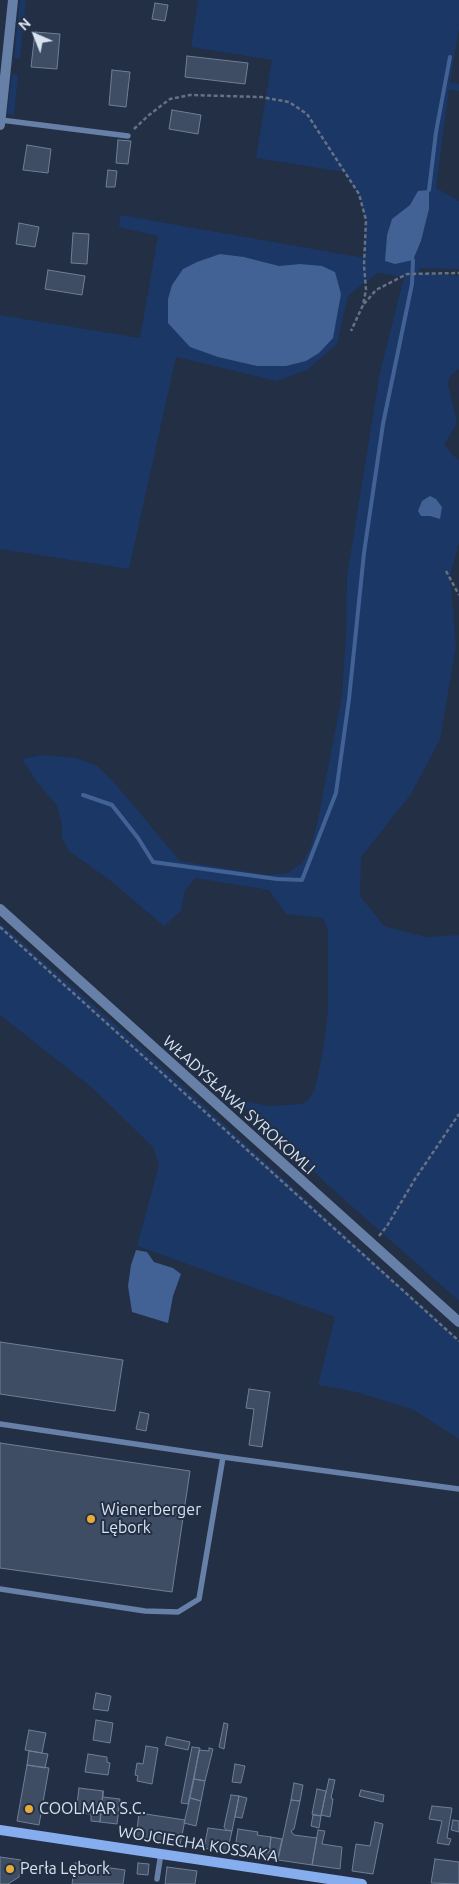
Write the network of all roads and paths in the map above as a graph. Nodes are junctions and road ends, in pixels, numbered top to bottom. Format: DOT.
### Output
graph roads {
  1 [pos="13,0"];
  2 [pos="1,120"];
  3 [pos="0,125"];
  4 [pos="128,136"];
  5 [pos="459,273"];
  6 [pos="363,305"];
  7 [pos="351,331"];
  8 [pos="446,571"];
  9 [pos="459,594"];
  10 [pos="0,909"];
  11 [pos="0,927"];
  12 [pos="459,1114"];
  13 [pos="372,1244"];
  14 [pos="459,1322"];
  15 [pos="459,1341"];
  16 [pos="0,1424"];
  17 [pos="223,1457"];
  18 [pos="459,1489"];
  19 [pos="0,1589"];
  20 [pos="0,1830"];
  21 [pos="161,1853"];
  22 [pos="157,1879"];
  23 [pos="362,1884"];
  1 -- 2 [label="street"];
  2 -- 3 [label="street"];
  2 -- 4 [label="lane"];
  4 -- 6 [label="path"];
  5 -- 6 [label="path"];
  6 -- 7 [label="path"];
  8 -- 9 [label="path"];
  10 -- 13 [label="street, WŁADYSŁAWA SYROKOMLI"];
  11 -- 15 [label="path"];
  12 -- 13 [label="path"];
  13 -- 14 [label="street, WŁADYSŁAWA SYROKOMLI"];
  16 -- 17 [label="lane"];
  17 -- 18 [label="lane"];
  17 -- 19 [label="lane"];
  20 -- 21 [label="main road, WOJCIECHA KOSSAKA"];
  21 -- 22 [label="lane"];
  21 -- 23 [label="main road, WOJCIECHA KOSSAKA"];
}
